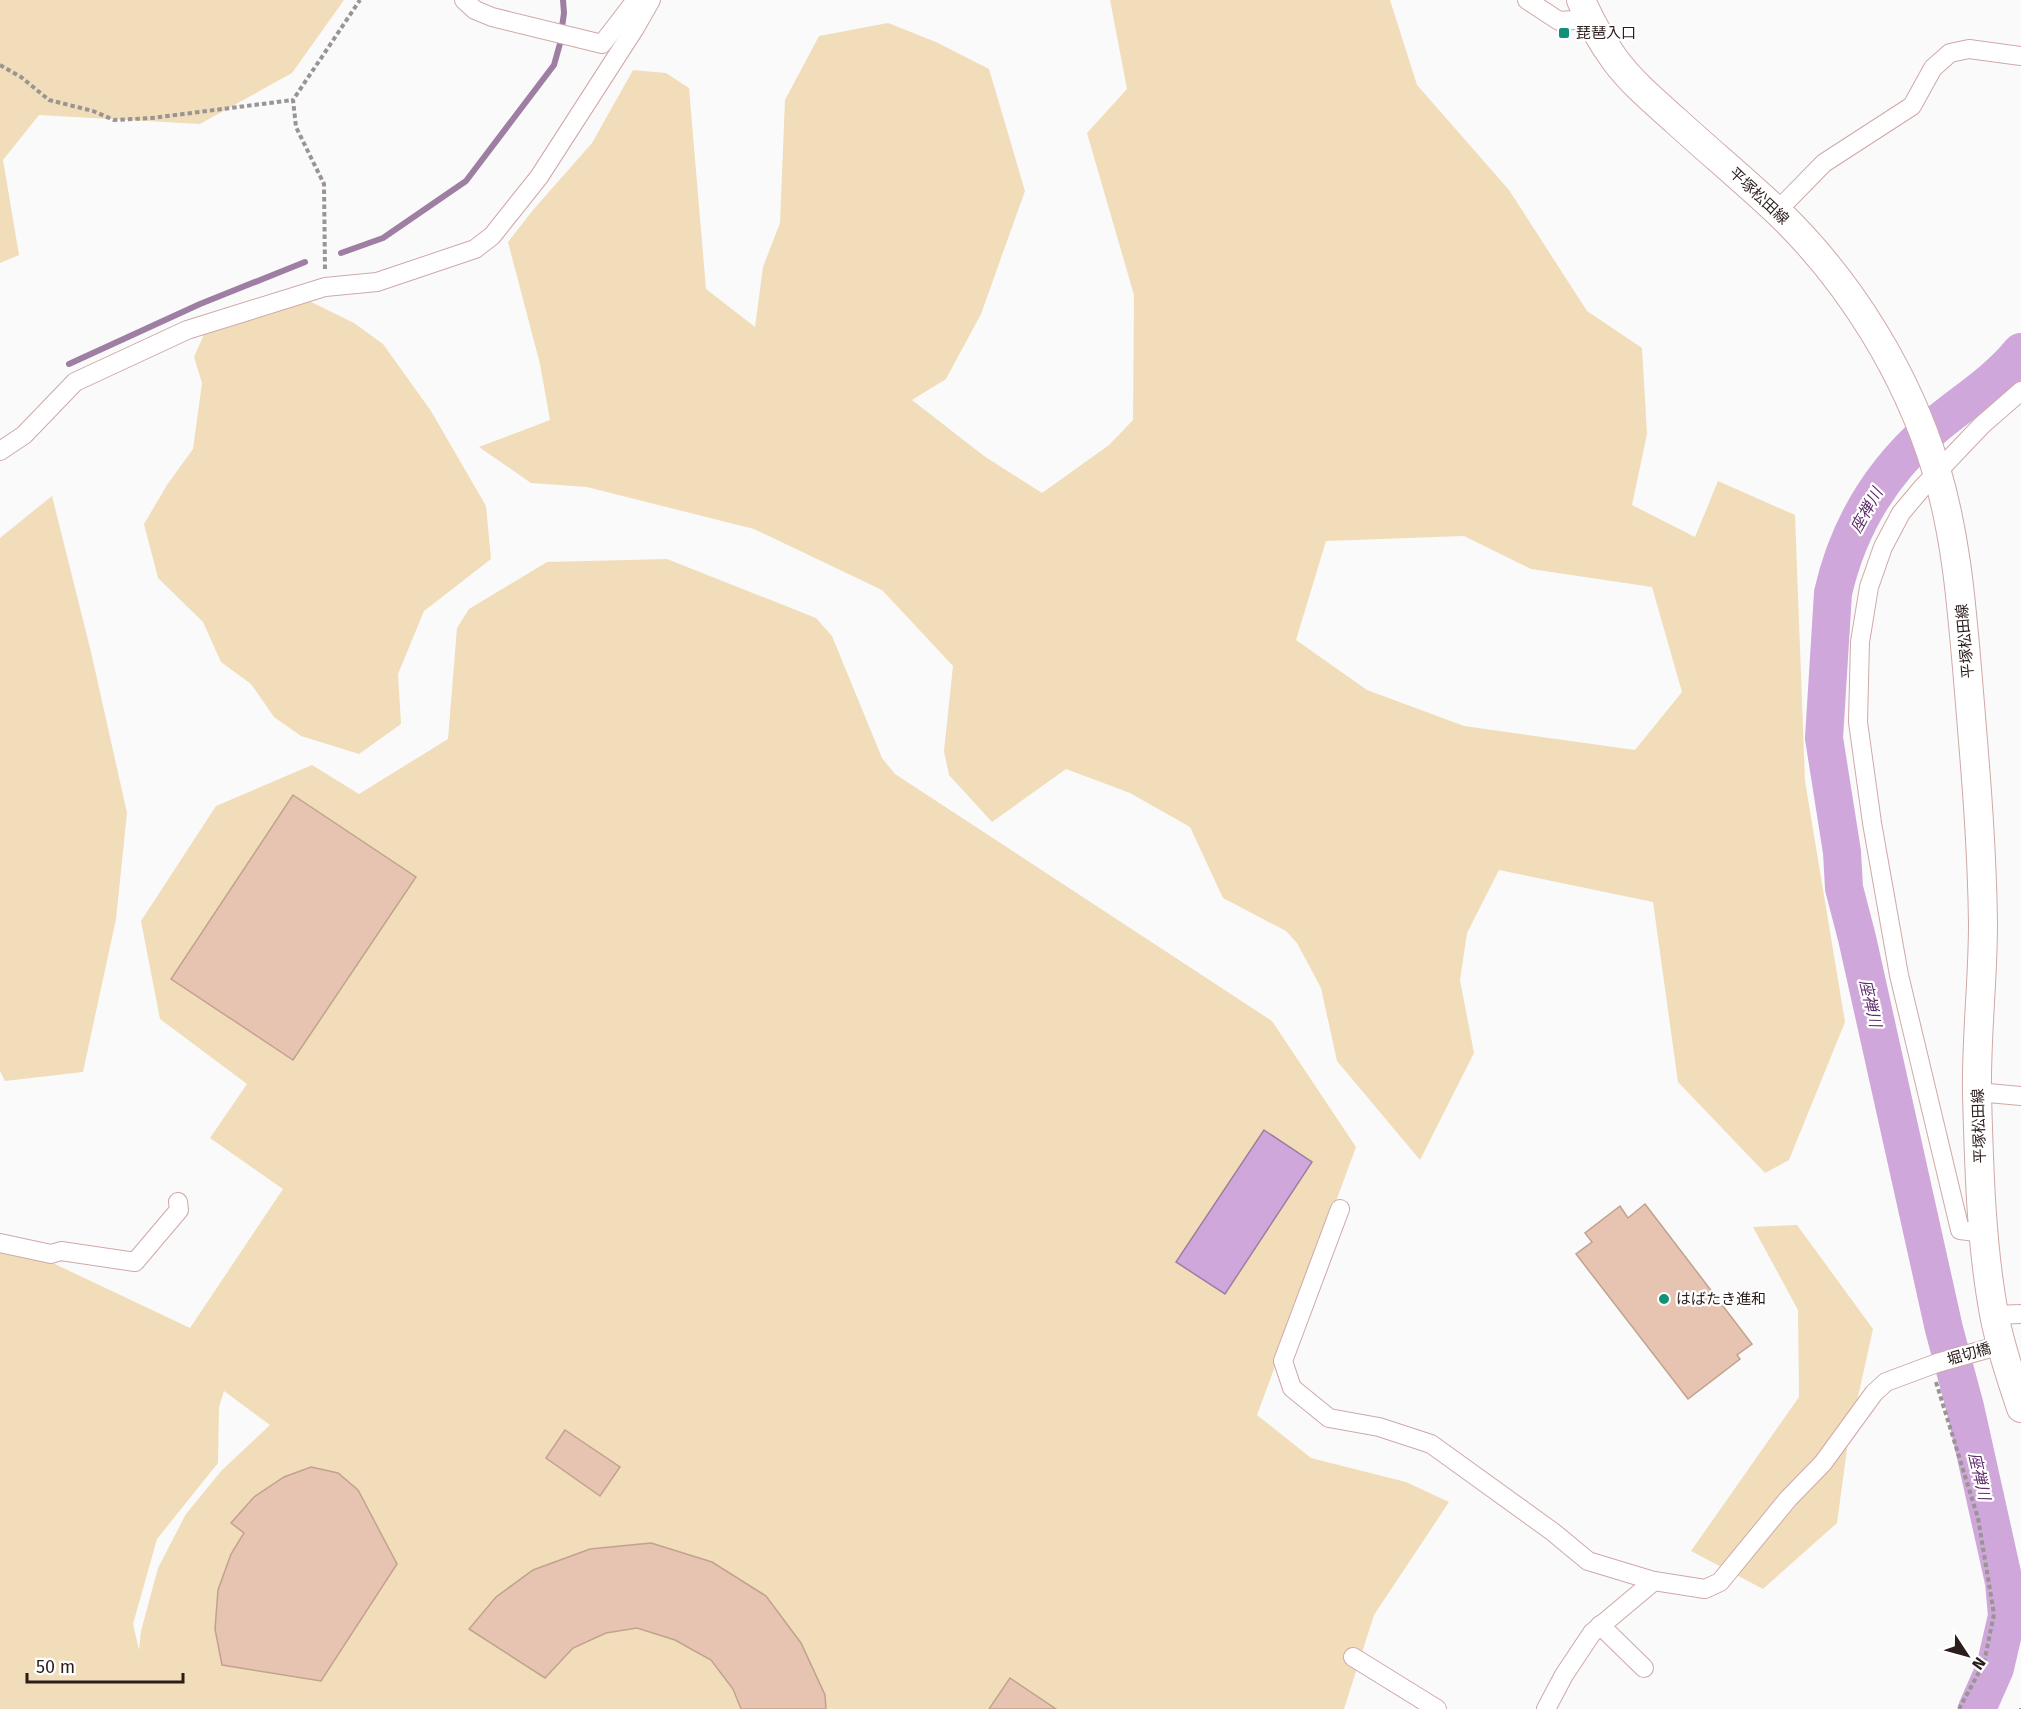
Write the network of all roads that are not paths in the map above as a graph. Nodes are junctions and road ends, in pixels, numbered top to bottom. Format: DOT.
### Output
graph roads {
  1 [pos="464,0"];
  2 [pos="636,0"];
  3 [pos="651,0"];
  4 [pos="1527,0"];
  5 [pos="1585,10"];
  6 [pos="2021,56"];
  7 [pos="1777,211"];
  8 [pos="2021,391"];
  9 [pos="0,451"];
  10 [pos="1936,470"];
  11 [pos="1977,1092"];
  12 [pos="2021,1096"];
  13 [pos="178,1202"];
  14 [pos="1340,1209"];
  15 [pos="1984,1233"];
  16 [pos="0,1243"];
  17 [pos="2007,1315"];
  18 [pos="2001,1345"];
  19 [pos="2021,1408"];
  20 [pos="1654,1581"];
  21 [pos="1600,1625"];
  22 [pos="1353,1657"];
  23 [pos="1644,1668"];
  24 [pos="1437,1709"];
  25 [pos="1546,1709"];
  1 -- 2 [label="street"];
  3 -- 9 [label="street"];
  4 -- 5 [label="street"];
  5 -- 7 [label="main road, 平塚松田線"];
  6 -- 7 [label="street"];
  7 -- 10 [label="main road, 平塚松田線"];
  8 -- 10 [label="street"];
  10 -- 11 [label="main road, 平塚松田線"];
  10 -- 15 [label="street"];
  11 -- 12 [label="street"];
  11 -- 15 [label="main road, 平塚松田線"];
  13 -- 16 [label="street"];
  14 -- 20 [label="street, 堀切橋"];
  15 -- 17 [label="main road, 平塚松田線"];
  17 -- 18 [label="main road, 平塚松田線"];
  18 -- 19 [label="main road, 平塚松田線"];
  18 -- 20 [label="street, 堀切橋"];
  20 -- 21 [label="street"];
  21 -- 23 [label="street"];
  21 -- 25 [label="street"];
  22 -- 24 [label="street"];
}
